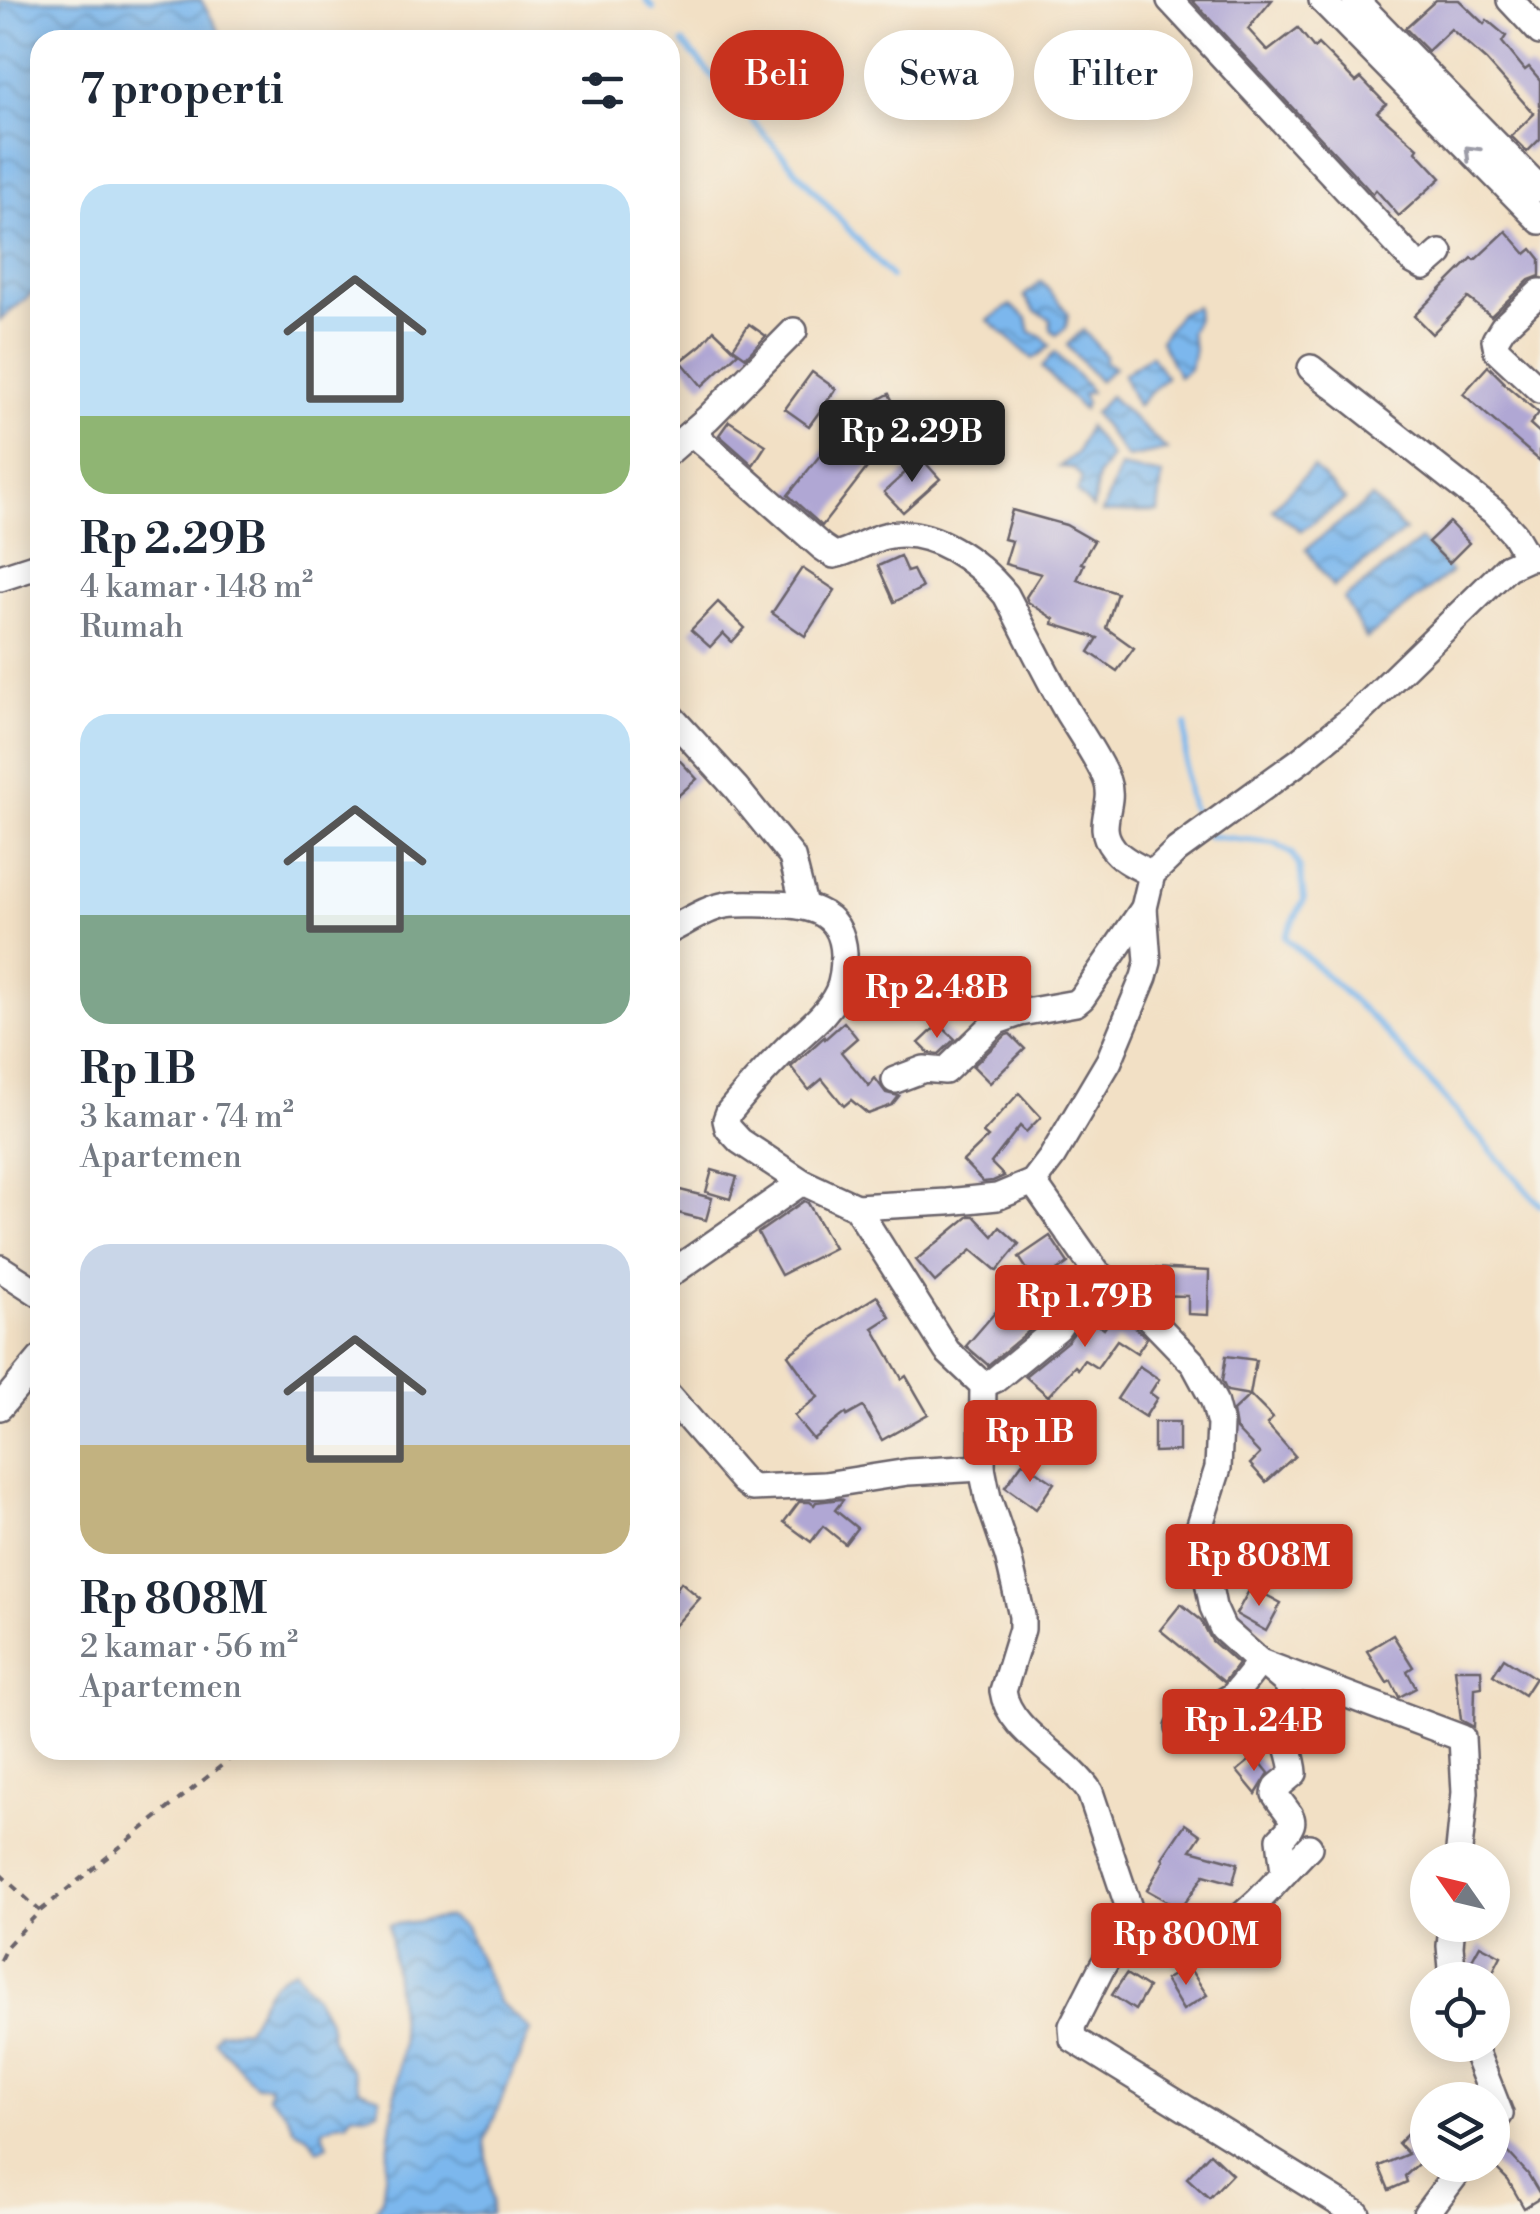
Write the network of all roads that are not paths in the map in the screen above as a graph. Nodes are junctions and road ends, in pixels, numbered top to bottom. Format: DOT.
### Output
graph roads {
  1 [pos="1170,0"];
  2 [pos="1322,0"];
  3 [pos="1354,0"];
  4 [pos="1510,0"];
  5 [pos="1540,32"];
  6 [pos="1540,189"];
  7 [pos="1540,221"];
  8 [pos="1440,254"];
  9 [pos="1540,292"];
  10 [pos="794,331"];
  11 [pos="1311,368"];
  12 [pos="1540,390"];
  13 [pos="692,434"];
  14 [pos="680,443"];
  15 [pos="1534,557"];
  16 [pos="30,569"];
  17 [pos="0,578"];
  18 [pos="680,727"];
  19 [pos="1152,874"];
  20 [pos="804,905"];
  21 [pos="1144,908"];
  22 [pos="680,925"];
  23 [pos="895,1080"];
  24 [pos="802,1182"];
  25 [pos="1032,1182"];
  26 [pos="856,1207"];
  27 [pos="680,1267"];
  28 [pos="0,1268"];
  29 [pos="1097,1273"];
  30 [pos="30,1288"];
  31 [pos="30,1371"];
  32 [pos="982,1385"];
  33 [pos="0,1408"];
  34 [pos="680,1409"];
  35 [pos="982,1468"];
  36 [pos="1260,1662"];
  37 [pos="1179,1728"];
  38 [pos="1460,1842"];
  39 [pos="1309,1847"];
  40 [pos="1284,1872"];
  41 [pos="1132,1918"];
  42 [pos="1450,2182"];
  43 [pos="1357,2214"];
  44 [pos="1426,2214"];
  1 -- 8 [label="street"];
  7 -- 2 [label="street, one-way"];
  3 -- 6 [label="street"];
  4 -- 5 [label="street"];
  9 -- 12 [label="street"];
  10 -- 13 [label="street"];
  11 -- 15 [label="street"];
  13 -- 14 [label="street"];
  13 -- 19 [label="street"];
  15 -- 19 [label="street"];
  16 -- 17 [label="street"];
  18 -- 20 [label="street"];
  19 -- 21 [label="street"];
  20 -- 22 [label="street"];
  20 -- 24 [label="street"];
  21 -- 23 [label="street"];
  21 -- 25 [label="street"];
  24 -- 26 [label="street"];
  24 -- 27 [label="street"];
  25 -- 26 [label="street"];
  25 -- 29 [label="street"];
  26 -- 32 [label="street"];
  28 -- 30 [label="street"];
  29 -- 32 [label="street"];
  29 -- 36 [label="street"];
  31 -- 33 [label="street"];
  32 -- 35 [label="street"];
  34 -- 35 [label="street"];
  35 -- 41 [label="street"];
  36 -- 37 [label="street"];
  36 -- 38 [label="street"];
  36 -- 40 [label="street"];
  39 -- 40 [label="street"];
  40 -- 41 [label="street"];
  41 -- 43 [label="street"];
  42 -- 44 [label="street"];
}
